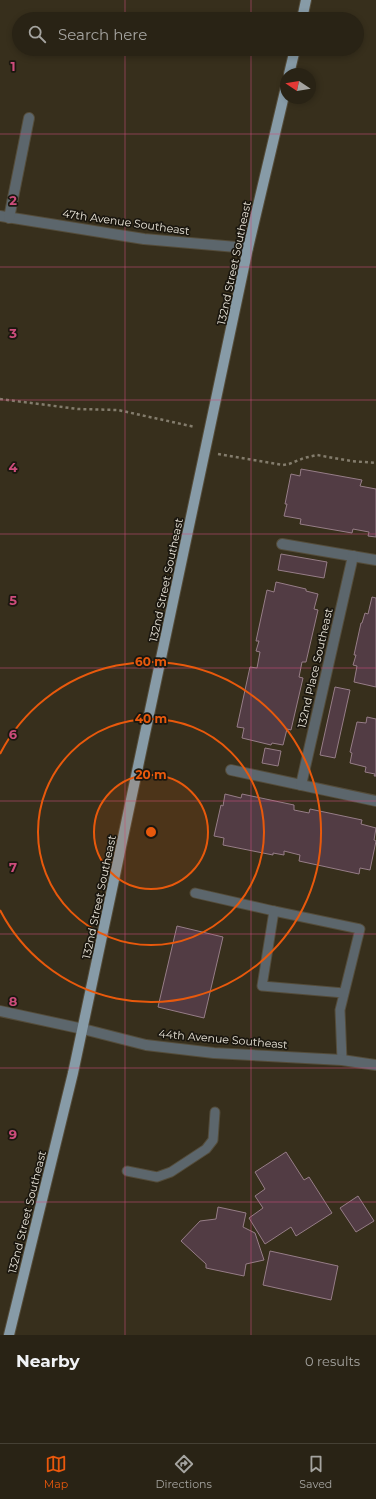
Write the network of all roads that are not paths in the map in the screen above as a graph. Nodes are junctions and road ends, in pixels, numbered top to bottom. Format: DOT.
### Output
graph roads {
  1 [pos="306,0"];
  2 [pos="303,12"];
  3 [pos="293,56"];
  4 [pos="290,68"];
  5 [pos="282,104"];
  6 [pos="29,118"];
  7 [pos="5,217"];
  8 [pos="248,248"];
  9 [pos="282,544"];
  10 [pos="353,556"];
  11 [pos="376,560"];
  12 [pos="231,770"];
  13 [pos="301,785"];
  14 [pos="376,801"];
  15 [pos="195,893"];
  16 [pos="274,911"];
  17 [pos="344,993"];
  18 [pos="0,1011"];
  19 [pos="83,1029"];
  20 [pos="342,1060"];
  21 [pos="376,1065"];
  22 [pos="215,1112"];
  23 [pos="127,1171"];
  24 [pos="9,1335"];
  1 -- 2 [label="main road"];
  3 -- 4 [label="main road"];
  5 -- 8 [label="main road, 132nd Street Southeast"];
  6 -- 7 [label="street"];
  7 -- 8 [label="street, 47th Avenue Southeast"];
  8 -- 19 [label="main road, 132nd Street Southeast"];
  9 -- 10 [label="street"];
  10 -- 11 [label="street"];
  10 -- 13 [label="street, 132nd Place Southeast"];
  12 -- 13 [label="street"];
  13 -- 14 [label="street"];
  15 -- 16 [label="lane"];
  16 -- 17 [label="lane"];
  16 -- 17 [label="lane"];
  17 -- 20 [label="lane"];
  18 -- 19 [label="street, 44th Avenue Southeast"];
  19 -- 20 [label="street, 44th Avenue Southeast"];
  19 -- 24 [label="main road, 132nd Street Southeast"];
  20 -- 21 [label="street, 44th Avenue Southeast"];
  22 -- 23 [label="lane"];
}
